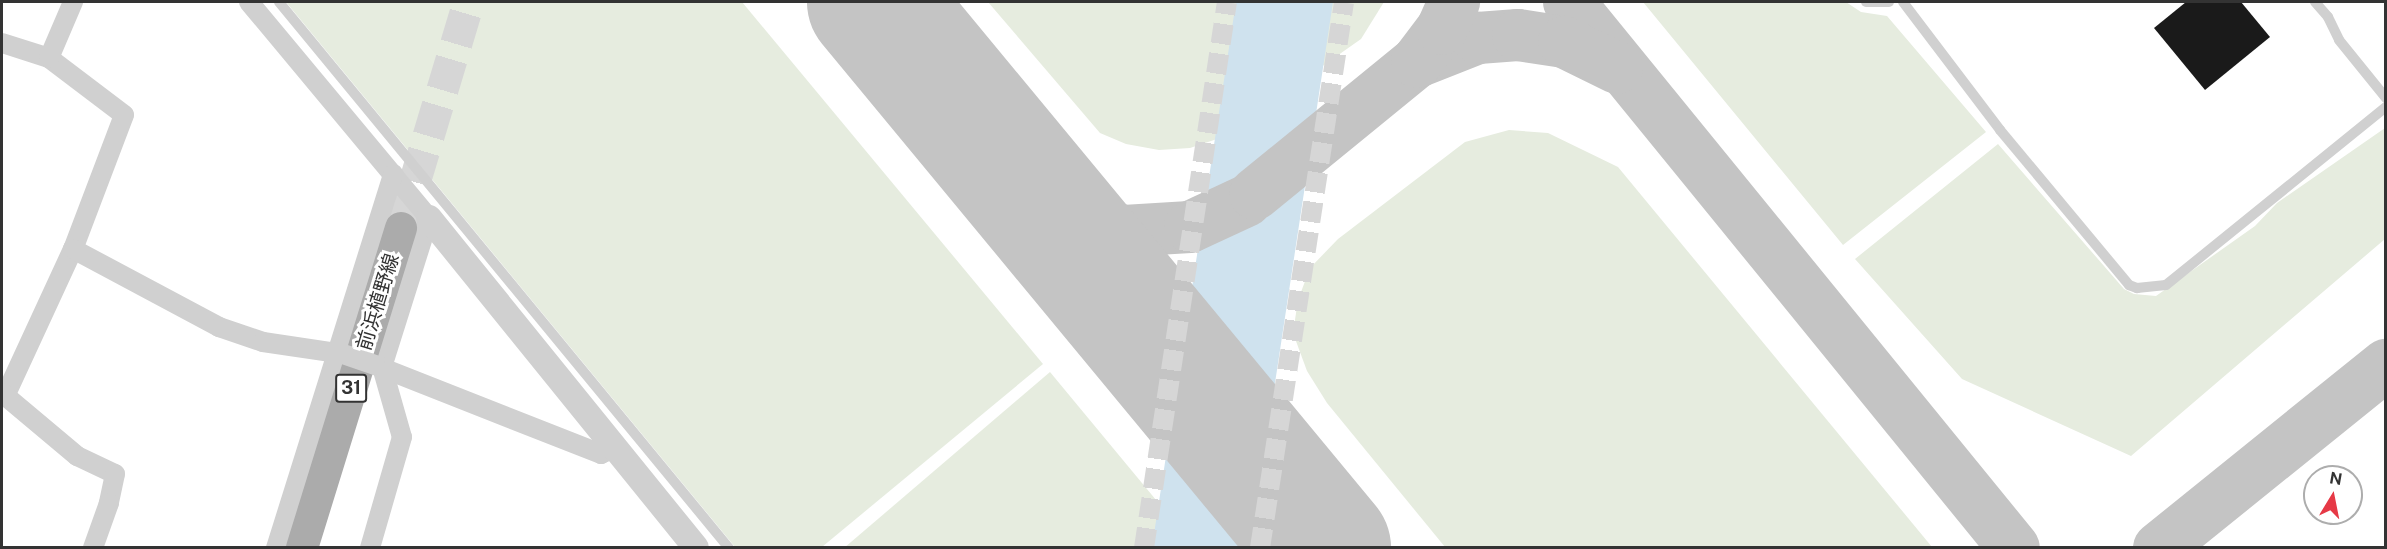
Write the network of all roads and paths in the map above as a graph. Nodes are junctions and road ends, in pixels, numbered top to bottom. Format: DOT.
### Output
graph roads {
  1 [pos="73,2"];
  2 [pos="249,2"];
  3 [pos="279,2"];
  4 [pos="1866,2"];
  5 [pos="1889,2"];
  6 [pos="1903,2"];
  7 [pos="2315,2"];
  8 [pos="2,43"];
  9 [pos="49,58"];
  10 [pos="2385,98"];
  11 [pos="2385,107"];
  12 [pos="393,174"];
  13 [pos="415,223"];
  14 [pos="73,249"];
  15 [pos="340,352"];
  16 [pos="378,366"];
  17 [pos="4,394"];
  18 [pos="614,448"];
  19 [pos="93,548"];
  20 [pos="276,548"];
  21 [pos="302,548"];
  22 [pos="370,548"];
  23 [pos="696,548"];
  24 [pos="729,548"];
  1 -- 9 [label="street"];
  2 -- 12 [label="street"];
  3 -- 24 [label="lane"];
  4 -- 5 [label="lane"];
  6 -- 11 [label="lane"];
  7 -- 10 [label="lane"];
  8 -- 9 [label="street"];
  9 -- 14 [label="street"];
  12 -- 13 [label="street"];
  12 -- 15 [label="street"];
  13 -- 16 [label="street"];
  13 -- 18 [label="street"];
  13 -- 21 [label="main road, 前浜植野線 / 31"];
  14 -- 15 [label="street"];
  14 -- 17 [label="street"];
  15 -- 16 [label="street, bridge"];
  15 -- 20 [label="street"];
  16 -- 18 [label="street"];
  16 -- 22 [label="street"];
  17 -- 19 [label="street"];
  18 -- 23 [label="street"];
}
